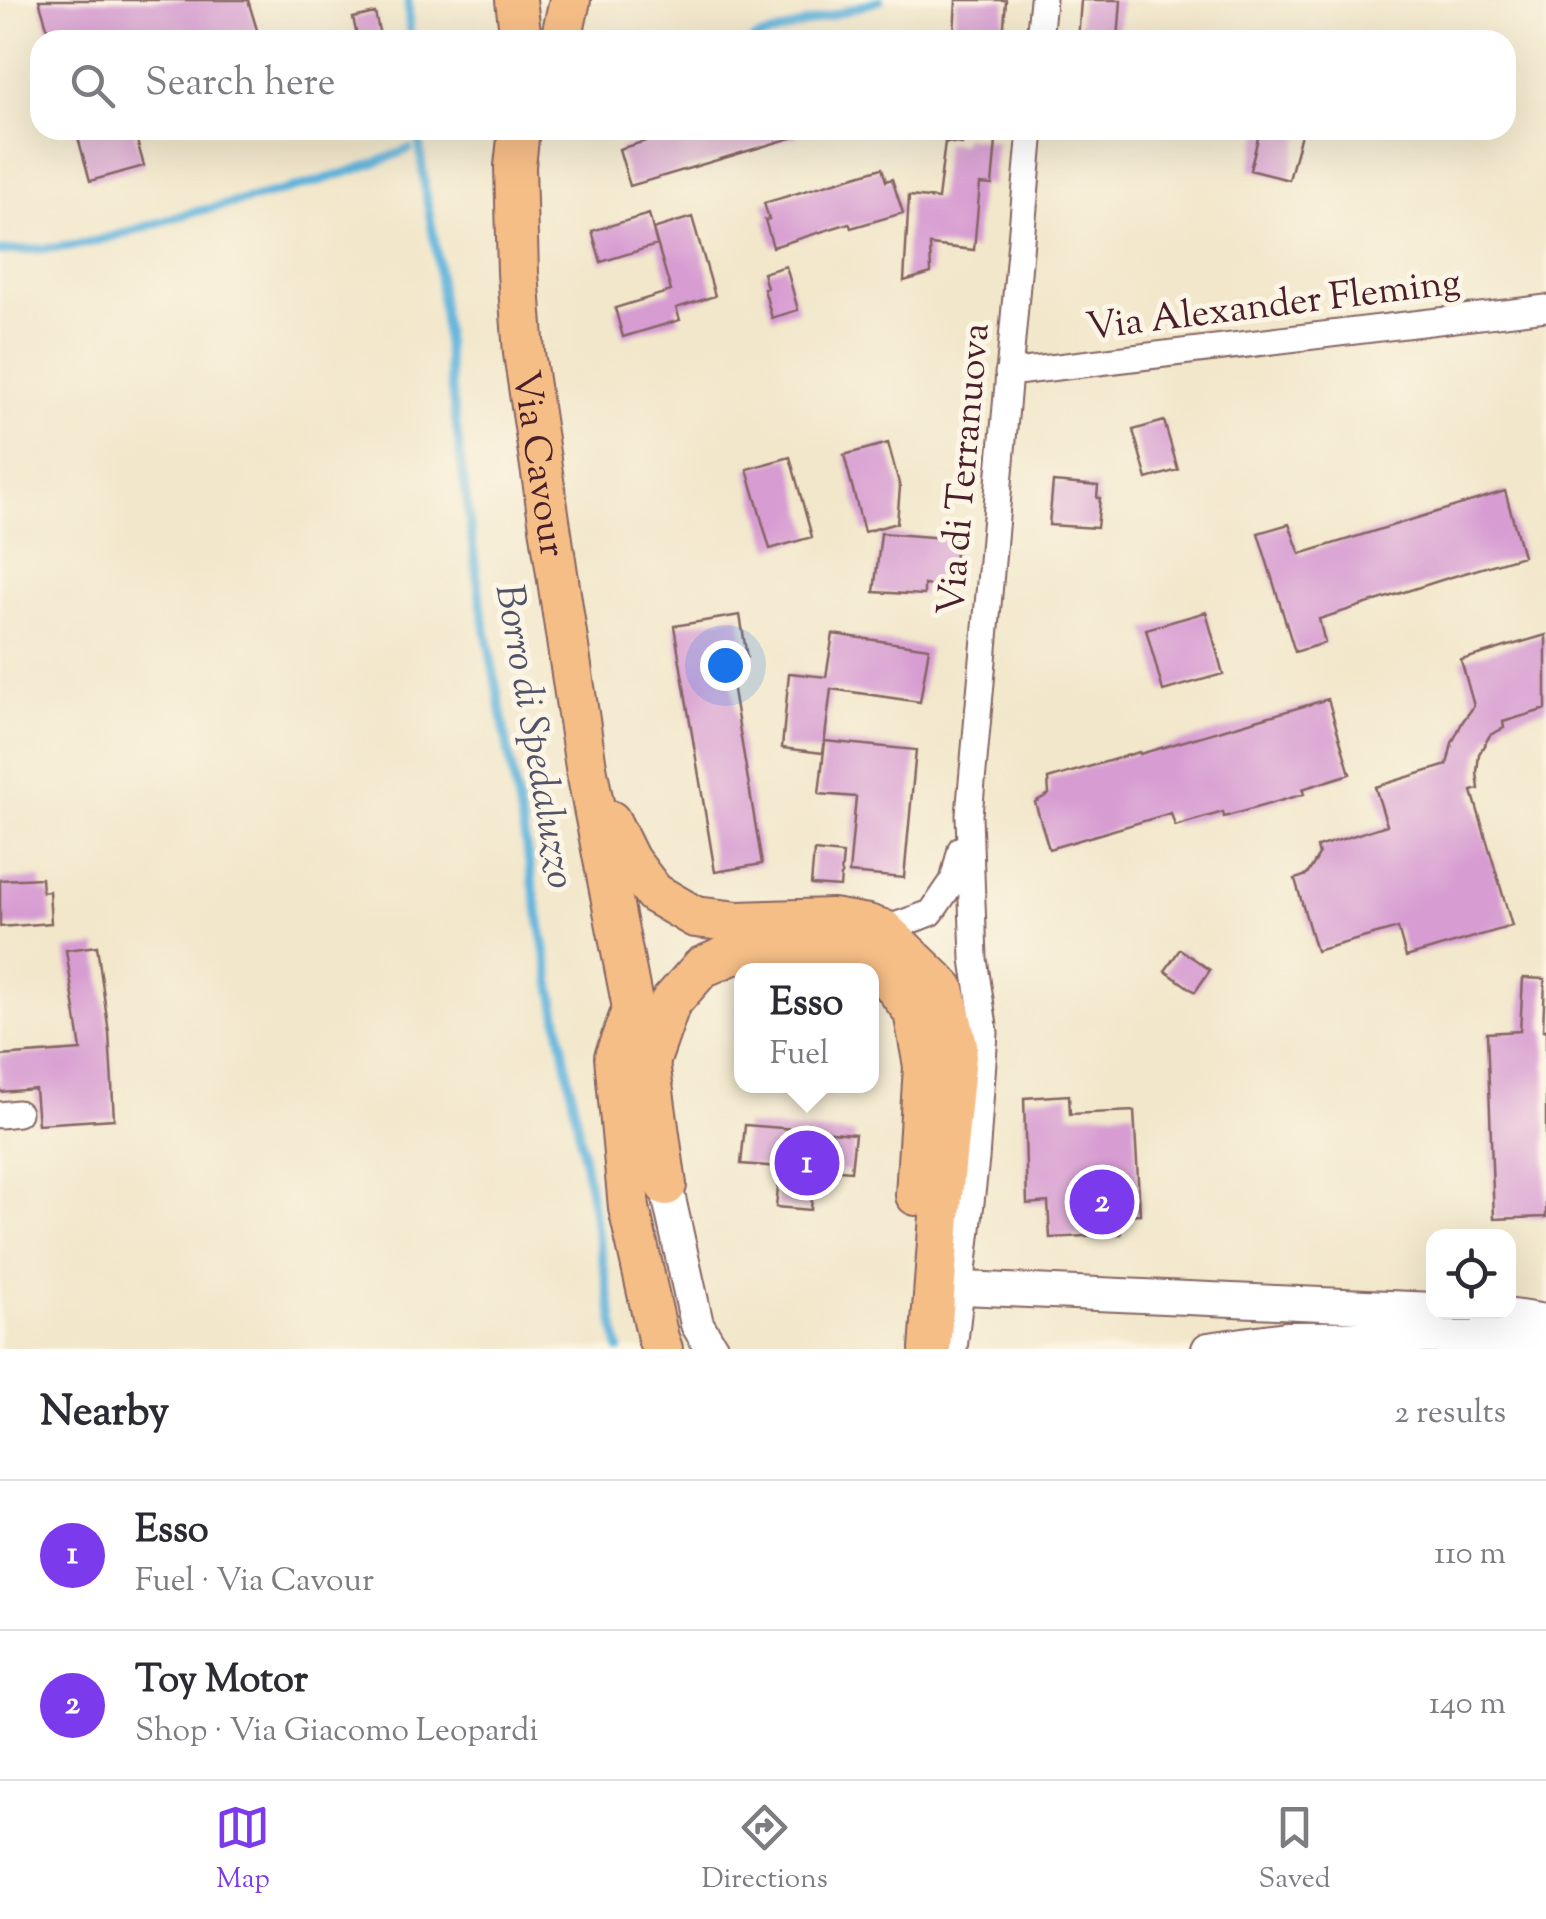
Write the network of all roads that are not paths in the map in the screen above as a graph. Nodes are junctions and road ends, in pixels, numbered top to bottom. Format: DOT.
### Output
graph roads {
  1 [pos="516,0"];
  2 [pos="570,0"];
  3 [pos="1043,0"];
  4 [pos="520,30"];
  5 [pos="563,30"];
  6 [pos="1041,30"];
  7 [pos="518,140"];
  8 [pos="538,140"];
  9 [pos="1030,140"];
  10 [pos="518,273"];
  11 [pos="1546,308"];
  12 [pos="1008,373"];
  13 [pos="586,767"];
  14 [pos="969,815"];
  15 [pos="883,930"];
  16 [pos="867,963"];
  17 [pos="879,972"];
  18 [pos="633,1008"];
  19 [pos="649,1062"];
  20 [pos="666,1185"];
  21 [pos="962,1288"];
  22 [pos="1426,1309"];
  23 [pos="1516,1316"];
  24 [pos="1546,1320"];
  25 [pos="1546,1337"];
  26 [pos="662,1349"];
  27 [pos="712,1349"];
  28 [pos="904,1349"];
  29 [pos="930,1349"];
  30 [pos="954,1349"];
  31 [pos="1208,1349"];
  1 -- 4 [label="main road"];
  2 -- 5 [label="main road"];
  3 -- 6 [label="street"];
  7 -- 10 [label="main road, Via Cavour"];
  8 -- 10 [label="main road, Via Cavour"];
  9 -- 12 [label="street, Via di Terranuova"];
  10 -- 13 [label="main road, Via Cavour"];
  11 -- 12 [label="street, Via Alexander Fleming"];
  12 -- 14 [label="street, Via di Terranuova"];
  13 -- 15 [label="main road"];
  13 -- 18 [label="main road, Via Cavour"];
  14 -- 15 [label="street, Via di Terranuova"];
  14 -- 21 [label="street, Via di Terranuova"];
  15 -- 29 [label="main road"];
  16 -- 19 [label="main road"];
  17 -- 28 [label="main road"];
  18 -- 19 [label="main road, Via Cavour"];
  18 -- 26 [label="main road"];
  19 -- 20 [label="main road, Via Cavour"];
  20 -- 27 [label="street"];
  21 -- 22 [label="street"];
  21 -- 30 [label="street, Via di Terranuova"];
  23 -- 24 [label="street"];
  25 -- 31 [label="street"];
}
